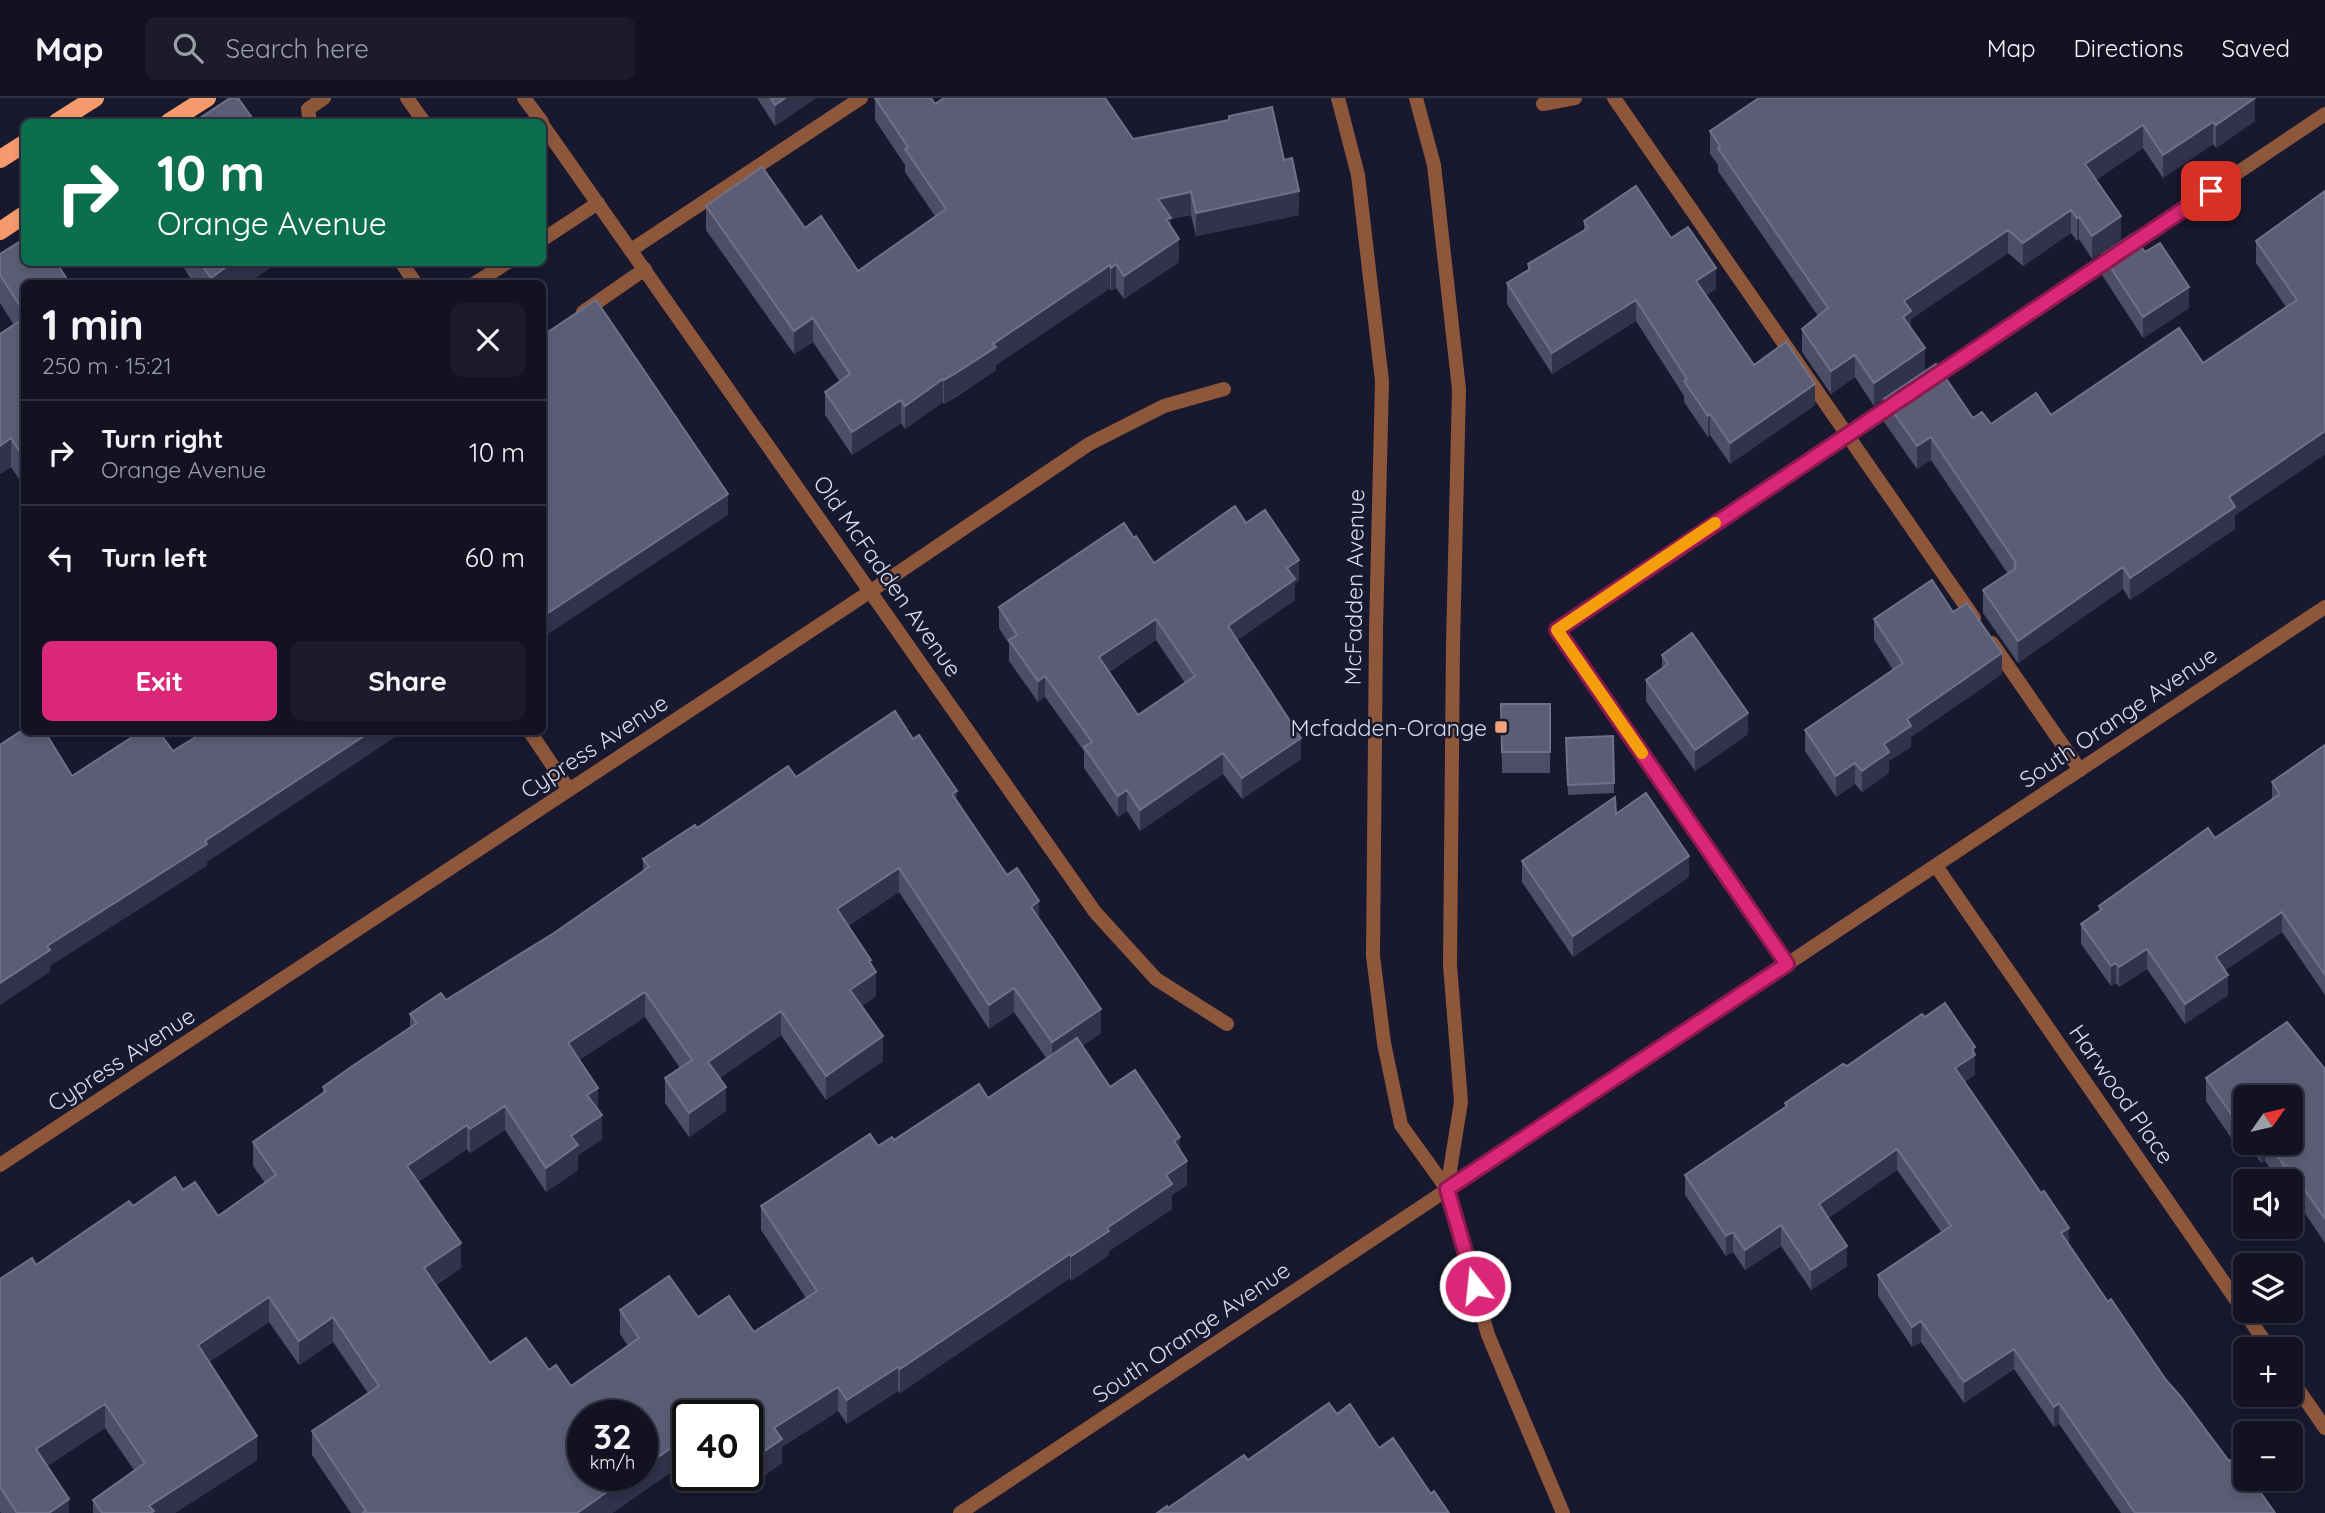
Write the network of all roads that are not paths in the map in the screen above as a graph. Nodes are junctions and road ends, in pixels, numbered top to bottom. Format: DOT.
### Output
graph roads {
  1 [pos="95,98"];
  2 [pos="207,98"];
  3 [pos="324,98"];
  4 [pos="407,98"];
  5 [pos="524,98"];
  6 [pos="862,98"];
  7 [pos="1338,98"];
  8 [pos="1416,98"];
  9 [pos="1575,98"];
  10 [pos="1614,98"];
  11 [pos="1544,104"];
  12 [pos="2325,114"];
  13 [pos="62,119"];
  14 [pos="174,119"];
  15 [pos="310,119"];
  16 [pos="422,119"];
  17 [pos="539,119"];
  18 [pos="546,129"];
  19 [pos="21,146"];
  20 [pos="0,159"];
  21 [pos="598,203"];
  22 [pos="21,217"];
  23 [pos="0,231"];
  24 [pos="546,237"];
  25 [pos="631,250"];
  26 [pos="502,266"];
  27 [pos="645,270"];
  28 [pos="480,280"];
  29 [pos="565,324"];
  30 [pos="1224,389"];
  31 [pos="1847,435"];
  32 [pos="871,591"];
  33 [pos="2325,607"];
  34 [pos="532,735"];
  35 [pos="2080,770"];
  36 [pos="569,790"];
  37 [pos="1936,866"];
  38 [pos="1787,964"];
  39 [pos="1227,1024"];
  40 [pos="0,1166"];
  41 [pos="1447,1189"];
  42 [pos="2262,1337"];
  43 [pos="2303,1396"];
  44 [pos="2325,1428"];
  45 [pos="960,1513"];
  46 [pos="1563,1513"];
  1 -- 13 [label="main road"];
  2 -- 14 [label="main road"];
  3 -- 15 [label="street"];
  4 -- 16 [label="street"];
  5 -- 17 [label="street, Old McFadden Avenue"];
  6 -- 25 [label="street"];
  7 -- 41 [label="street, McFadden Avenue"];
  8 -- 41 [label="street, McFadden Avenue"];
  9 -- 11 [label="street"];
  10 -- 31 [label="street"];
  12 -- 31 [label="street"];
  18 -- 21 [label="street, Old McFadden Avenue"];
  19 -- 20 [label="main road"];
  21 -- 24 [label="street"];
  21 -- 25 [label="street, Old McFadden Avenue"];
  22 -- 23 [label="main road"];
  25 -- 27 [label="street, Old McFadden Avenue"];
  26 -- 28 [label="street"];
  27 -- 29 [label="street"];
  27 -- 32 [label="street, Old McFadden Avenue"];
  30 -- 32 [label="street, Cypress Avenue"];
  31 -- 35 [label="street"];
  31 -- 38 [label="street"];
  32 -- 36 [label="street, Cypress Avenue"];
  32 -- 39 [label="street, Old McFadden Avenue"];
  33 -- 35 [label="street, South Orange Avenue"];
  34 -- 36 [label="street"];
  35 -- 37 [label="street, South Orange Avenue"];
  36 -- 40 [label="street, Cypress Avenue"];
  37 -- 38 [label="street, South Orange Avenue"];
  37 -- 42 [label="street, Harwood Place"];
  38 -- 41 [label="street, South Orange Avenue"];
  41 -- 45 [label="street, South Orange Avenue"];
  41 -- 46 [label="street, McFadden Avenue"];
  43 -- 44 [label="street"];
}
